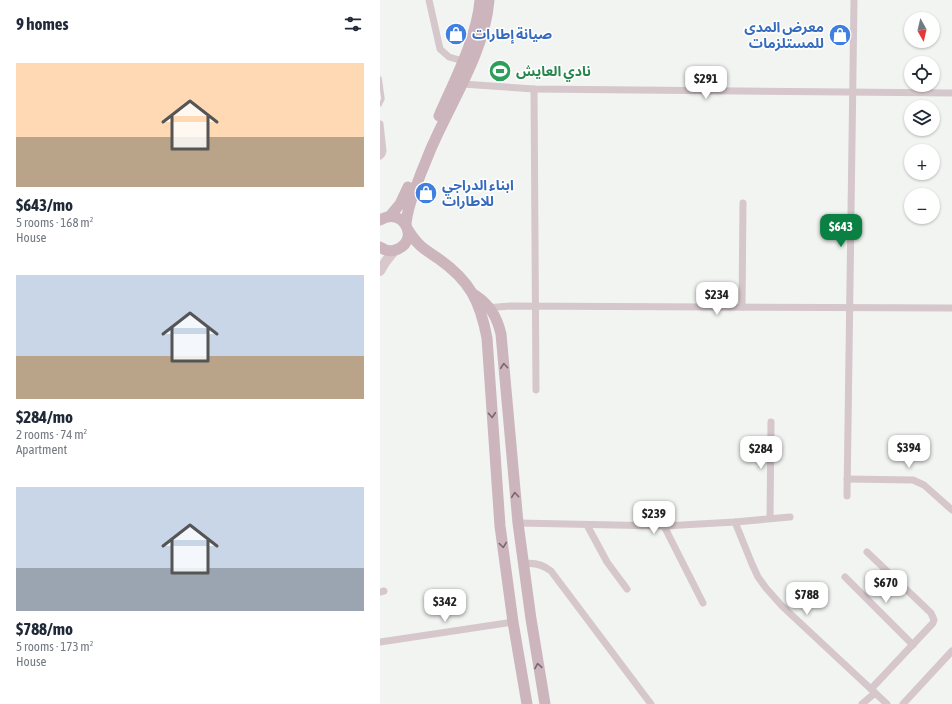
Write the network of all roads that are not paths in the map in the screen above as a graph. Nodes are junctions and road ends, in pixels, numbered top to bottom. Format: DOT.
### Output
graph roads {
  1 [pos="429,0"];
  2 [pos="480,0"];
  3 [pos="489,0"];
  4 [pos="854,0"];
  5 [pos="463,61"];
  6 [pos="380,78"];
  7 [pos="462,84"];
  8 [pos="534,89"];
  9 [pos="852,92"];
  10 [pos="952,93"];
  11 [pos="380,105"];
  12 [pos="380,124"];
  13 [pos="380,156"];
  14 [pos="742,203"];
  15 [pos="383,219"];
  16 [pos="407,228"];
  17 [pos="380,247"];
  18 [pos="398,249"];
  19 [pos="424,250"];
  20 [pos="380,271"];
  21 [pos="536,306"];
  22 [pos="742,307"];
  23 [pos="850,307"];
  24 [pos="485,308"];
  25 [pos="952,308"];
  26 [pos="536,390"];
  27 [pos="771,422"];
  28 [pos="848,479"];
  29 [pos="847,496"];
  30 [pos="952,510"];
  31 [pos="790,517"];
  32 [pos="770,518"];
  33 [pos="735,522"];
  34 [pos="518,523"];
  35 [pos="587,525"];
  36 [pos="664,526"];
  37 [pos="867,552"];
  38 [pos="523,564"];
  39 [pos="845,577"];
  40 [pos="626,589"];
  41 [pos="703,603"];
  42 [pos="513,622"];
  43 [pos="380,642"];
  44 [pos="913,645"];
  45 [pos="952,651"];
  46 [pos="873,691"];
  47 [pos="527,704"];
  48 [pos="545,704"];
  49 [pos="652,704"];
  50 [pos="862,704"];
  51 [pos="887,704"];
  52 [pos="903,704"];
  1 -- 5 [label="street"];
  2 -- 5 [label="main road"];
  3 -- 7 [label="main road"];
  4 -- 9 [label="street"];
  5 -- 15 [label="main road"];
  6 -- 11 [label="lane"];
  7 -- 8 [label="street"];
  7 -- 16 [label="main road"];
  8 -- 9 [label="street"];
  8 -- 21 [label="street"];
  9 -- 10 [label="street"];
  9 -- 23 [label="street"];
  12 -- 13 [label="street"];
  14 -- 22 [label="street"];
  15 -- 16 [label="main road"];
  16 -- 18 [label="main road"];
  16 -- 19 [label="main road"];
  17 -- 18 [label="main road"];
  18 -- 19 [label="main road"];
  18 -- 20 [label="street"];
  19 -- 24 [label="main road"];
  21 -- 22 [label="street"];
  21 -- 24 [label="street"];
  21 -- 26 [label="street"];
  22 -- 23 [label="street"];
  23 -- 25 [label="street"];
  23 -- 28 [label="street"];
  34 -- 24 [label="main road, one-way"];
  24 -- 42 [label="main road, one-way"];
  27 -- 32 [label="street"];
  28 -- 29 [label="street"];
  28 -- 30 [label="street"];
  31 -- 32 [label="street"];
  32 -- 33 [label="street"];
  33 -- 36 [label="street"];
  33 -- 46 [label="street"];
  34 -- 35 [label="street"];
  34 -- 38 [label="main road"];
  35 -- 36 [label="street"];
  35 -- 40 [label="street"];
  36 -- 41 [label="street"];
  37 -- 44 [label="street"];
  48 -- 38 [label="main road, one-way"];
  38 -- 49 [label="street"];
  39 -- 44 [label="street"];
  42 -- 43 [label="street"];
  42 -- 47 [label="main road"];
  44 -- 46 [label="street"];
  45 -- 52 [label="street"];
  46 -- 50 [label="street"];
  46 -- 51 [label="street"];
}
